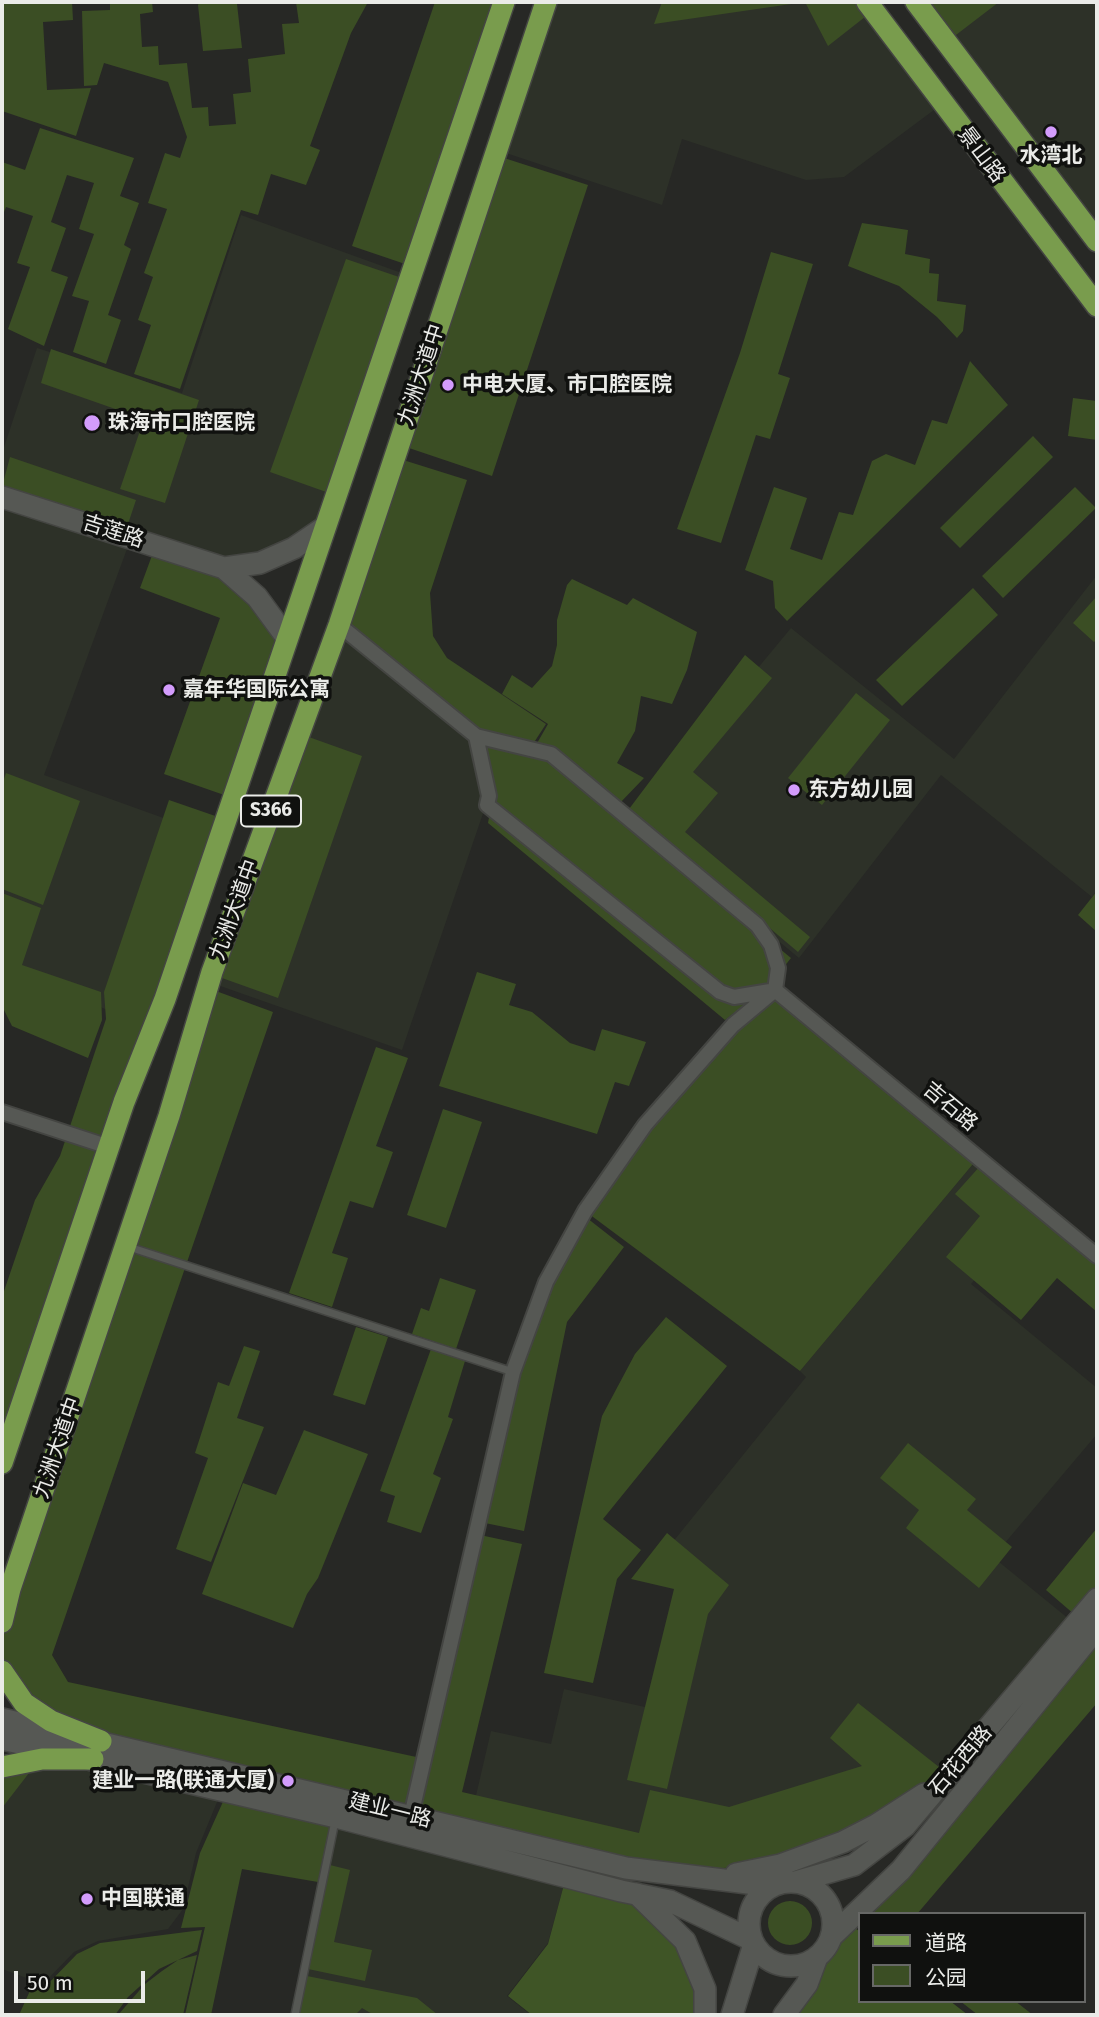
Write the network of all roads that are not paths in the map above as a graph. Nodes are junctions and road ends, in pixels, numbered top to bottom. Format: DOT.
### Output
graph roads {
  1 [pos="504,2"];
  2 [pos="546,2"];
  3 [pos="867,2"];
  4 [pos="916,2"];
  5 [pos="1097,241"];
  6 [pos="1097,306"];
  7 [pos="2,497"];
  8 [pos="325,527"];
  9 [pos="224,568"];
  10 [pos="339,625"];
  11 [pos="287,638"];
  12 [pos="476,736"];
  13 [pos="775,990"];
  14 [pos="2,1112"];
  15 [pos="109,1147"];
  16 [pos="126,1246"];
  17 [pos="1097,1256"];
  18 [pos="513,1372"];
  19 [pos="2,1463"];
  20 [pos="1097,1599"];
  21 [pos="2,1622"];
  22 [pos="1097,1628"];
  23 [pos="2,1671"];
  24 [pos="2,1719"];
  25 [pos="2,1739"];
  26 [pos="97,1750"];
  27 [pos="2,1767"];
  28 [pos="957,1768"];
  29 [pos="411,1816"];
  30 [pos="336,1817"];
  31 [pos="696,1877"];
  32 [pos="788,1882"];
  33 [pos="637,1894"];
  34 [pos="831,1937"];
  35 [pos="753,1942"];
  36 [pos="817,1957"];
  37 [pos="295,2015"];
  38 [pos="705,2015"];
  39 [pos="732,2015"];
  40 [pos="783,2015"];
  1 -- 8 [label="main road, 九洲大道中 / S366"];
  2 -- 10 [label="main road, 九洲大道中 / S366"];
  3 -- 6 [label="main road, 景山路"];
  4 -- 5 [label="main road, 景山路"];
  7 -- 9 [label="main road, 吉莲路"];
  8 -- 9 [label="main road"];
  8 -- 11 [label="main road, 九洲大道中 / S366"];
  9 -- 11 [label="main road"];
  10 -- 12 [label="street"];
  10 -- 16 [label="main road, 九洲大道中 / S366"];
  11 -- 15 [label="main road, 九洲大道中 / S366"];
  12 -- 13 [label="street"];
  12 -- 13 [label="street"];
  13 -- 17 [label="street, 吉石路"];
  13 -- 18 [label="street"];
  14 -- 15 [label="street"];
  15 -- 19 [label="main road, 九洲大道中 / S366"];
  16 -- 18 [label="lane"];
  16 -- 21 [label="main road, 九洲大道中 / S366"];
  18 -- 29 [label="street"];
  20 -- 28 [label="main road, 石花西路"];
  22 -- 34 [label="main road, 石花西路"];
  23 -- 26 [label="main road"];
  24 -- 26 [label="main road, 建业一路"];
  25 -- 26 [label="main road, 建业一路"];
  26 -- 27 [label="main road"];
  26 -- 29 [label="main road, 建业一路"];
  26 -- 30 [label="main road, 建业一路"];
  28 -- 31 [label="main road"];
  28 -- 32 [label="main road, 石花西路"];
  29 -- 31 [label="main road, 建业一路"];
  30 -- 33 [label="main road, 建业一路"];
  30 -- 37 [label="lane"];
  31 -- 32 [label="main road, 建业一路"];
  32 -- 34 [label="main road"];
  32 -- 35 [label="main road"];
  33 -- 35 [label="main road, 建业一路"];
  33 -- 38 [label="main road"];
  34 -- 36 [label="main road"];
  35 -- 36 [label="main road"];
  35 -- 39 [label="main road"];
  36 -- 40 [label="main road"];
}
